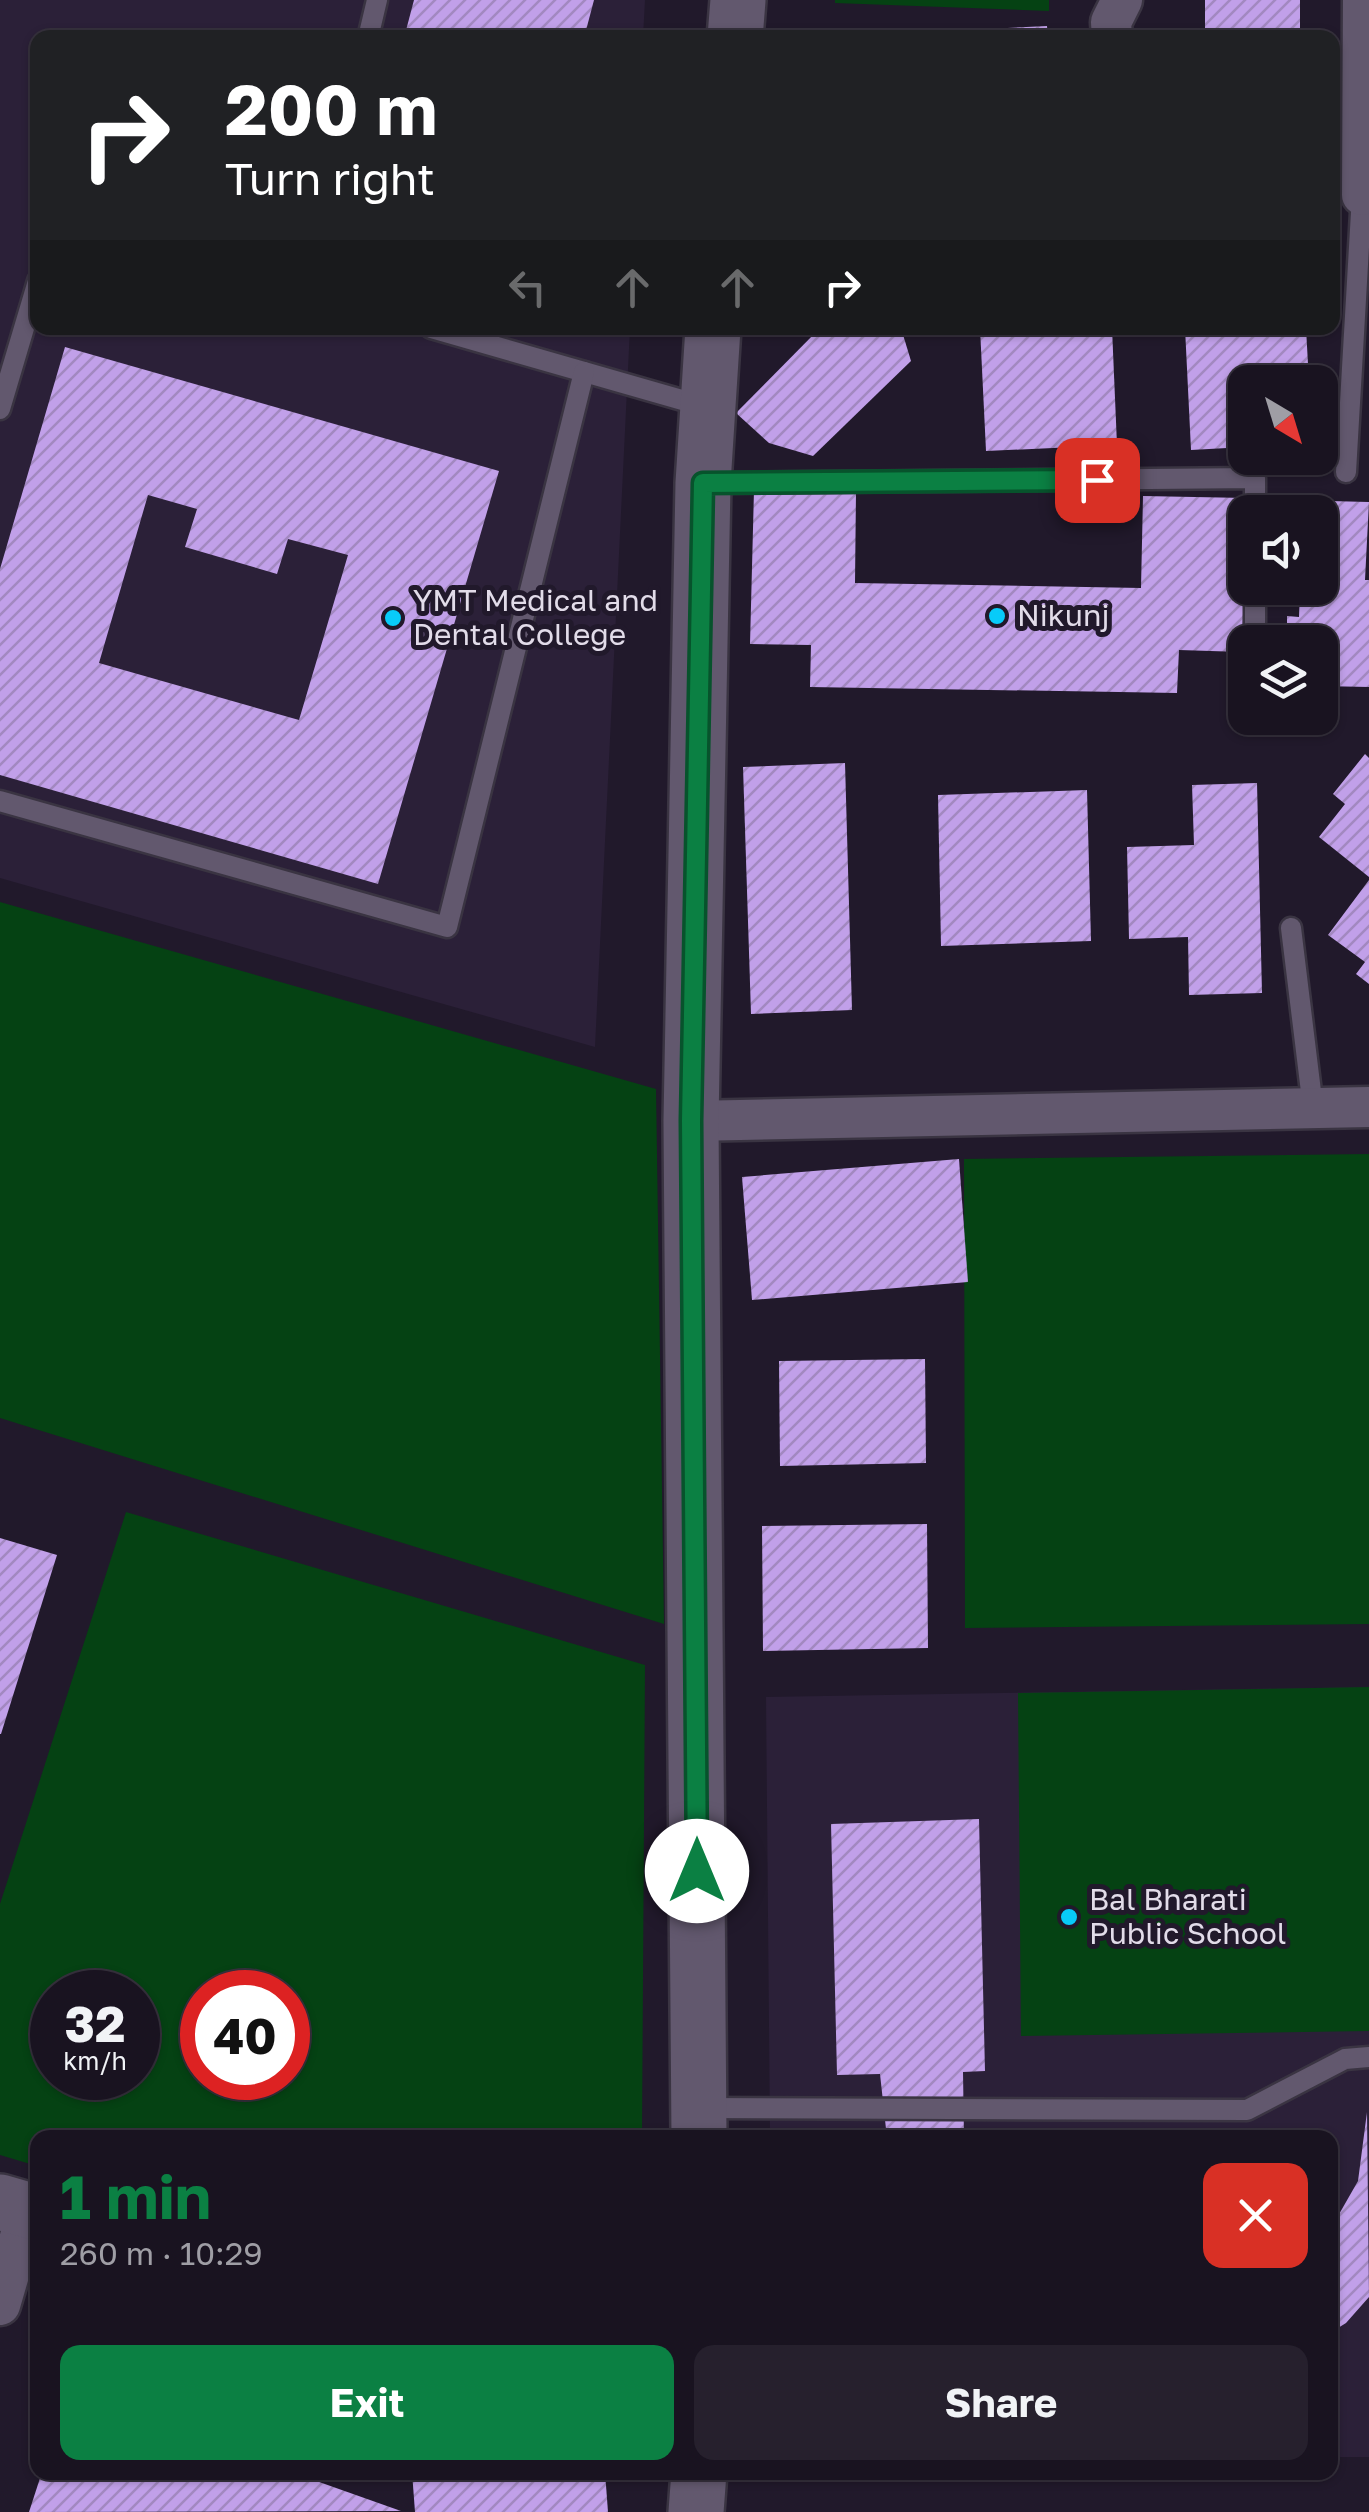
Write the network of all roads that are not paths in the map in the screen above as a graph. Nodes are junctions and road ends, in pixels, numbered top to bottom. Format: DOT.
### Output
graph roads {
  1 [pos="377,0"];
  2 [pos="738,0"];
  3 [pos="1122,0"];
  4 [pos="1363,0"];
  5 [pos="370,30"];
  6 [pos="736,30"];
  7 [pos="1112,30"];
  8 [pos="1355,194"];
  9 [pos="30,309"];
  10 [pos="455,335"];
  11 [pos="713,335"];
  12 [pos="584,372"];
  13 [pos="708,407"];
  14 [pos="0,408"];
  15 [pos="1346,472"];
  16 [pos="703,483"];
  17 [pos="1254,495"];
  18 [pos="0,801"];
  19 [pos="1291,928"];
  20 [pos="1313,1108"];
  21 [pos="1369,1108"];
  22 [pos="691,1121"];
  23 [pos="1369,2057"];
  24 [pos="699,2123"];
  25 [pos="22,2208"];
  26 [pos="0,2306"];
  27 [pos="698,2480"];
  28 [pos="696,2512"];
  1 -- 5 [label="lane"];
  2 -- 6 [label="street"];
  3 -- 7 [label="street"];
  4 -- 8 [label="street"];
  8 -- 15 [label="lane"];
  9 -- 14 [label="lane"];
  10 -- 12 [label="lane"];
  11 -- 13 [label="street"];
  12 -- 13 [label="lane"];
  12 -- 18 [label="lane"];
  13 -- 16 [label="street"];
  16 -- 17 [label="lane"];
  16 -- 22 [label="street"];
  19 -- 20 [label="lane"];
  20 -- 21 [label="street"];
  20 -- 22 [label="street"];
  22 -- 24 [label="street"];
  23 -- 24 [label="lane"];
  25 -- 26 [label="street"];
  27 -- 28 [label="street"];
}
